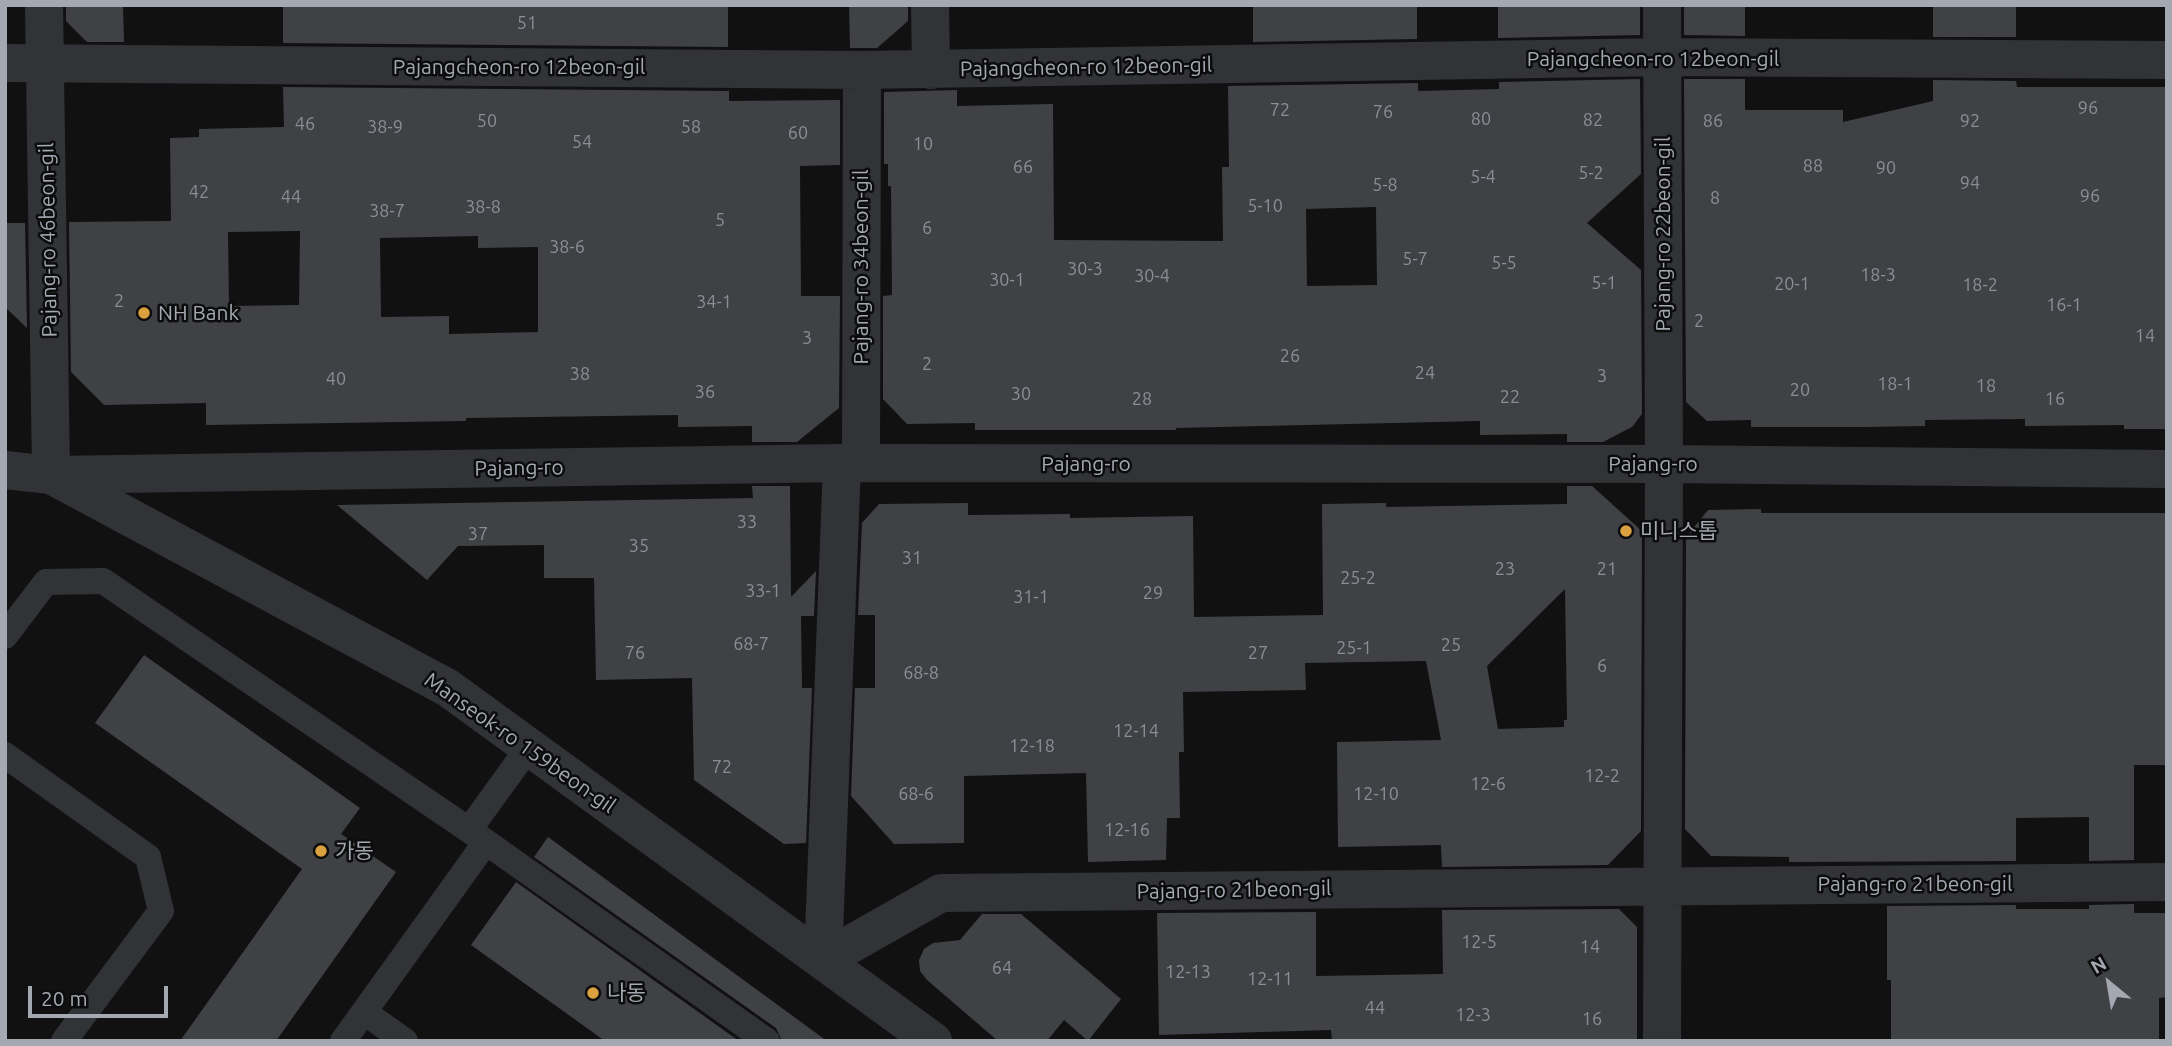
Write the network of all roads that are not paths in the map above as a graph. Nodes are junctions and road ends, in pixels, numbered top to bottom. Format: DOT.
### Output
graph roads {
  1 [pos="44,5"];
  2 [pos="930,5"];
  3 [pos="1662,5"];
  4 [pos="1662,57"];
  5 [pos="2167,60"];
  6 [pos="5,63"];
  7 [pos="46,63"];
  8 [pos="932,69"];
  9 [pos="862,70"];
  10 [pos="852,463"];
  11 [pos="1664,464"];
  12 [pos="2167,469"];
  13 [pos="5,470"];
  14 [pos="51,475"];
  15 [pos="5,636"];
  16 [pos="529,747"];
  17 [pos="5,755"];
  18 [pos="478,836"];
  19 [pos="2167,882"];
  20 [pos="1663,886"];
  21 [pos="822,960"];
  22 [pos="364,1012"];
  23 [pos="64,1041"];
  24 [pos="343,1041"];
  25 [pos="405,1041"];
  26 [pos="767,1041"];
  27 [pos="933,1041"];
  28 [pos="1662,1041"];
  1 -- 7 [label="street, Pajang-ro 46beon-gil"];
  2 -- 8 [label="street"];
  3 -- 4 [label="street, Pajang-ro 22beon-gil"];
  4 -- 5 [label="street, Pajangcheon-ro 12beon-gil"];
  4 -- 8 [label="street, Pajangcheon-ro 12beon-gil"];
  4 -- 11 [label="street, Pajang-ro 22beon-gil"];
  6 -- 7 [label="street, Pajangcheon-ro 12beon-gil"];
  7 -- 9 [label="street, Pajangcheon-ro 12beon-gil"];
  7 -- 14 [label="street, Pajang-ro 46beon-gil"];
  8 -- 9 [label="street, Pajangcheon-ro 12beon-gil"];
  9 -- 10 [label="street, Pajang-ro 34beon-gil"];
  10 -- 11 [label="street, Pajang-ro"];
  10 -- 14 [label="street, Pajang-ro"];
  10 -- 21 [label="street"];
  11 -- 12 [label="street, Pajang-ro"];
  11 -- 20 [label="street"];
  13 -- 14 [label="street, Pajang-ro"];
  14 -- 16 [label="street, Manseok-ro 159beon-gil"];
  15 -- 18 [label="lane"];
  16 -- 18 [label="lane"];
  16 -- 21 [label="street, Manseok-ro 159beon-gil"];
  17 -- 23 [label="lane"];
  18 -- 22 [label="lane"];
  18 -- 26 [label="lane"];
  19 -- 20 [label="street, Pajang-ro 21beon-gil"];
  20 -- 21 [label="street, Pajang-ro 21beon-gil"];
  20 -- 28 [label="street"];
  21 -- 27 [label="street, Manseok-ro 159beon-gil"];
  22 -- 24 [label="lane"];
  22 -- 25 [label="lane"];
}
